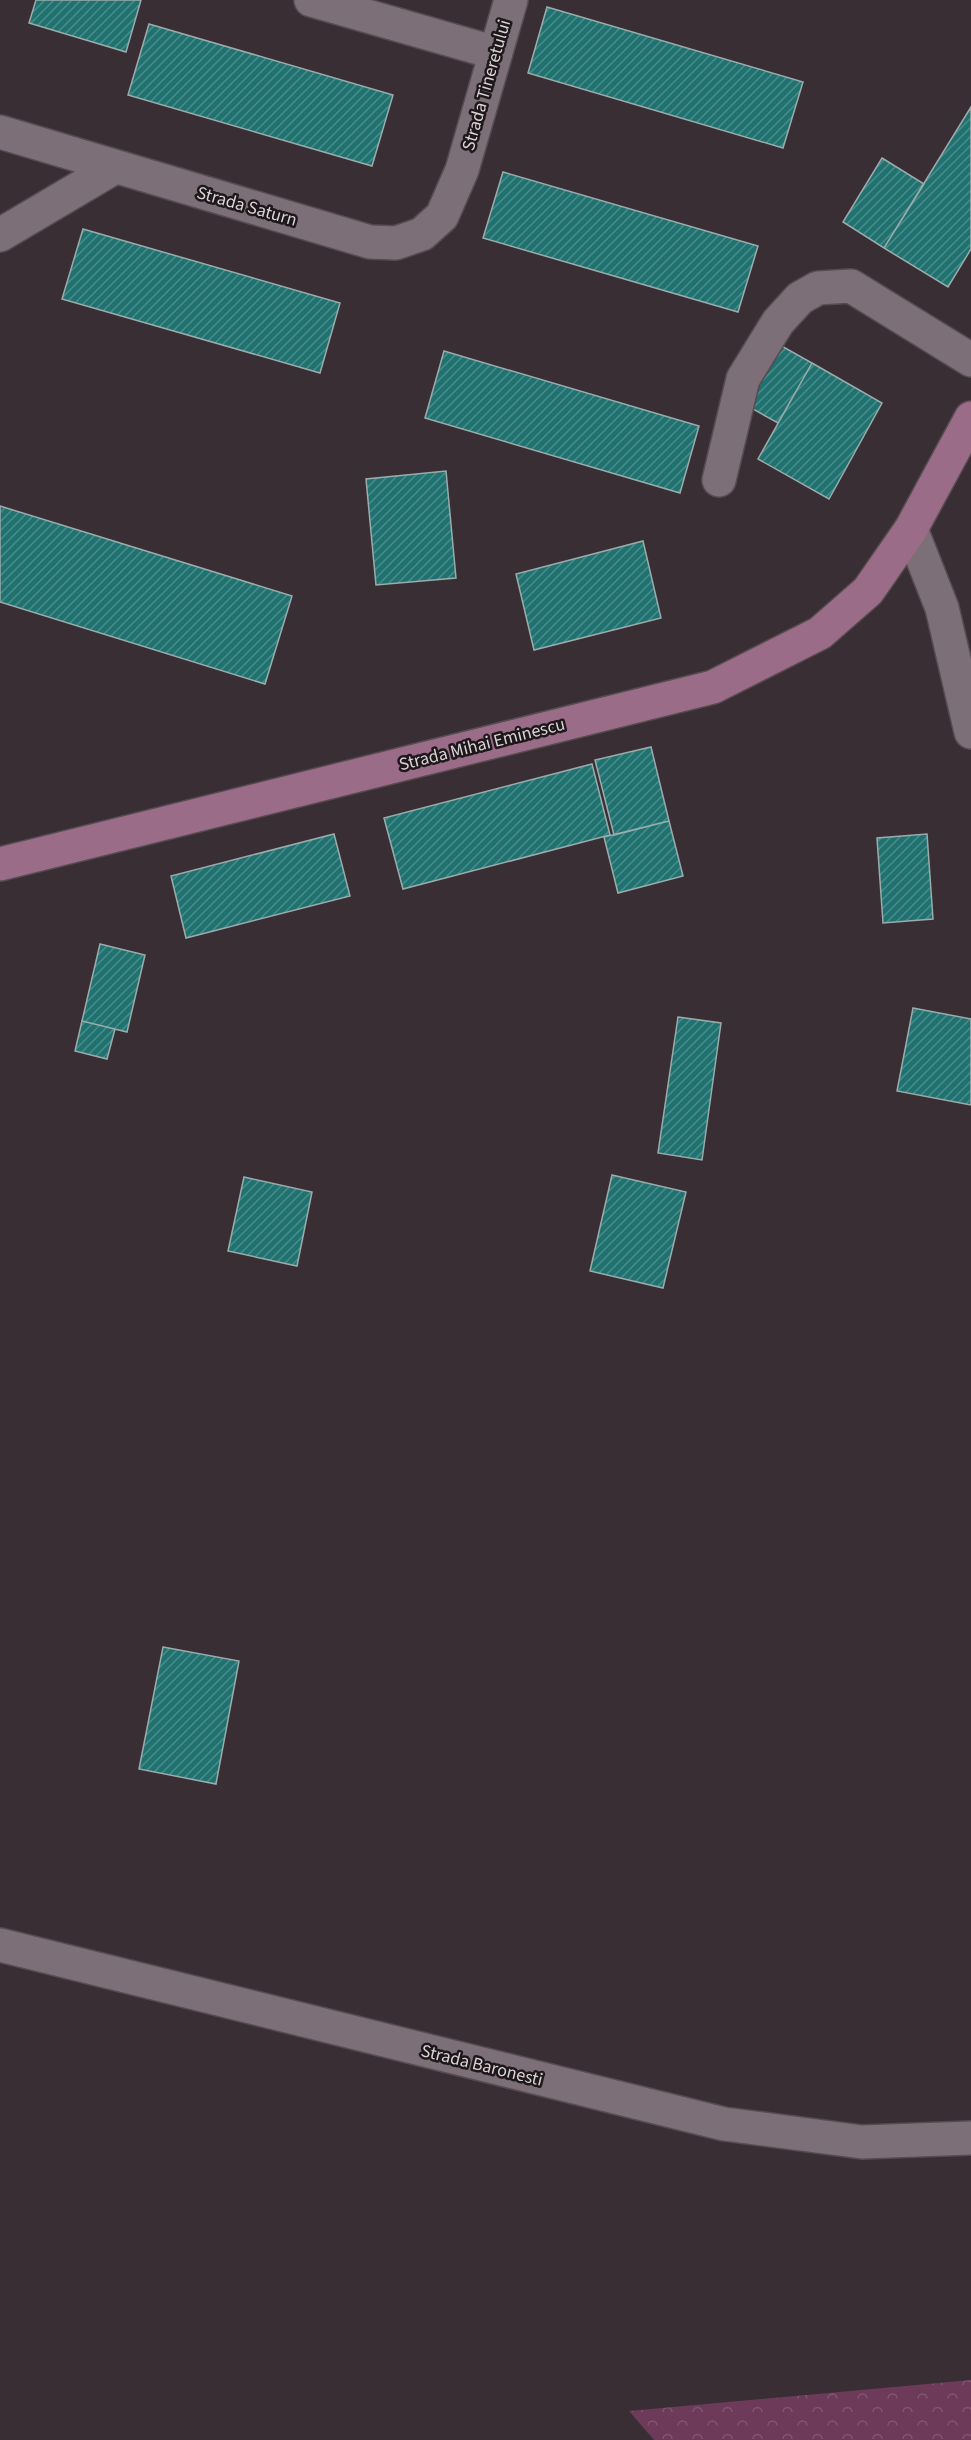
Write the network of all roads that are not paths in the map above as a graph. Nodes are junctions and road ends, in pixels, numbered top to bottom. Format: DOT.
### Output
graph roads {
  1 [pos="311,0"];
  2 [pos="511,0"];
  3 [pos="496,53"];
  4 [pos="0,132"];
  5 [pos="115,167"];
  6 [pos="462,170"];
  7 [pos="0,235"];
  8 [pos="971,360"];
  9 [pos="971,418"];
  10 [pos="719,480"];
  11 [pos="911,529"];
  12 [pos="971,732"];
  13 [pos="0,864"];
  14 [pos="0,1945"];
  15 [pos="971,2138"];
  1 -- 3 [label="street"];
  2 -- 3 [label="street, Strada Tineretului"];
  3 -- 6 [label="street, Strada Tineretului"];
  4 -- 5 [label="street, Strada Saturn"];
  5 -- 6 [label="street, Strada Saturn"];
  5 -- 7 [label="street"];
  8 -- 10 [label="street"];
  9 -- 11 [label="main road, Strada Mihai Eminescu"];
  11 -- 12 [label="street"];
  11 -- 13 [label="main road, Strada Mihai Eminescu"];
  14 -- 15 [label="street, Strada Baronesti"];
}
